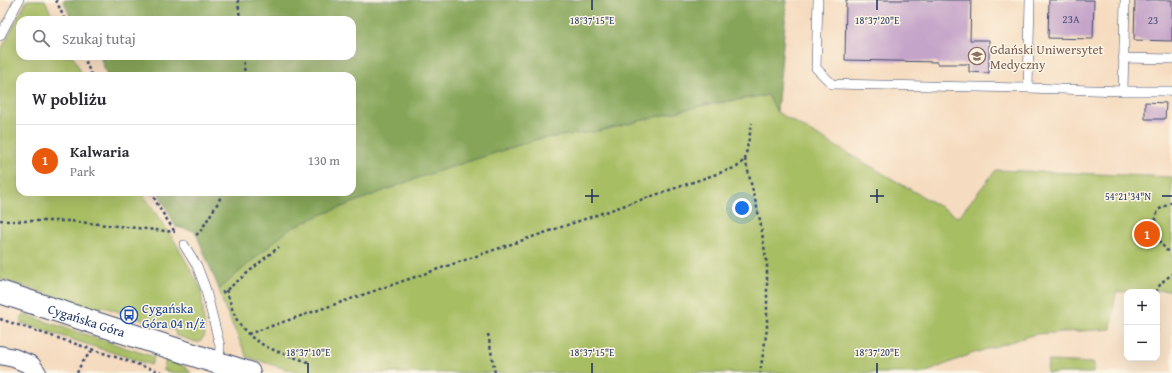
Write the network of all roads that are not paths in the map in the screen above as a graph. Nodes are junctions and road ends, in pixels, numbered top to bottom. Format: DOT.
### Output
graph roads {
  1 [pos="19,0"];
  2 [pos="818,0"];
  3 [pos="1030,0"];
  4 [pos="1125,0"];
  5 [pos="0,36"];
  6 [pos="1123,58"];
  7 [pos="1172,58"];
  8 [pos="1028,88"];
  9 [pos="1123,90"];
  10 [pos="1172,92"];
  11 [pos="184,245"];
  12 [pos="0,292"];
  13 [pos="0,355"];
  14 [pos="218,368"];
  15 [pos="37,373"];
  16 [pos="249,373"];
  1 -- 5 [label="lane"];
  2 -- 8 [label="lane"];
  3 -- 8 [label="lane"];
  4 -- 6 [label="lane"];
  6 -- 7 [label="lane"];
  6 -- 9 [label="lane"];
  8 -- 9 [label="lane"];
  9 -- 10 [label="lane"];
  11 -- 14 [label="lane"];
  12 -- 14 [label="street, Cygańska Góra"];
  13 -- 15 [label="street"];
  14 -- 16 [label="street, Cygańska Góra"];
}
